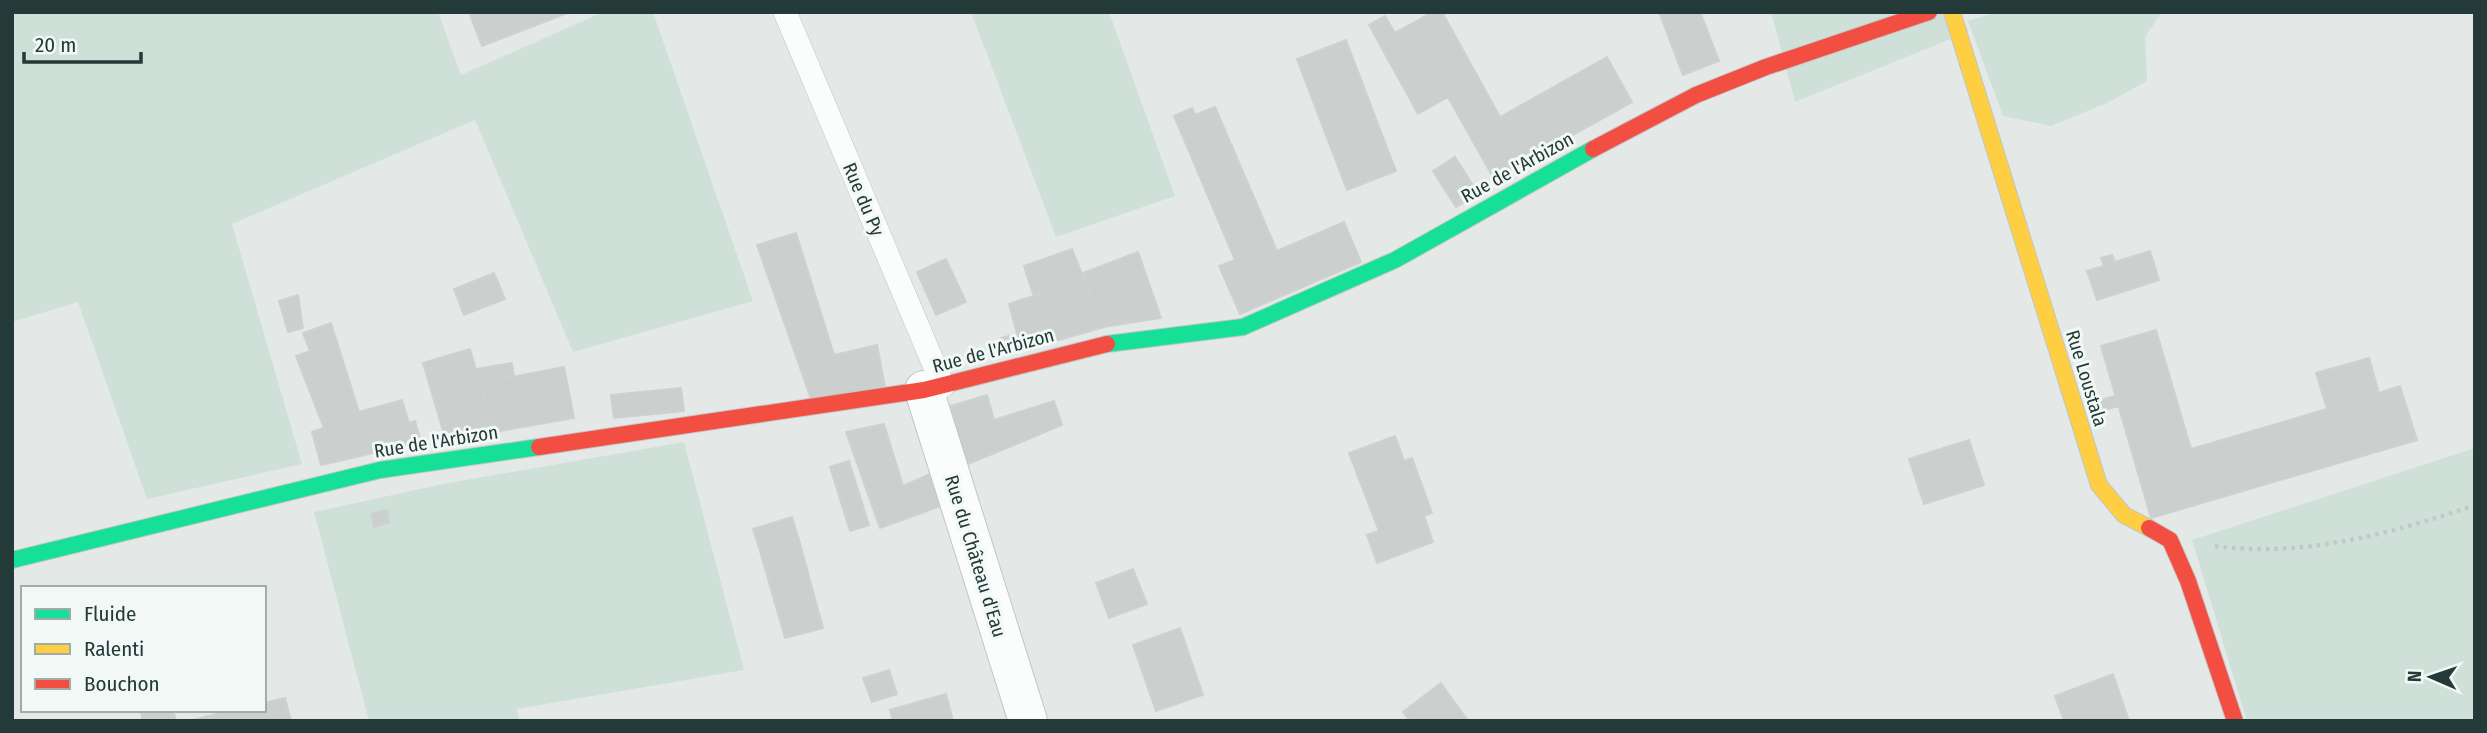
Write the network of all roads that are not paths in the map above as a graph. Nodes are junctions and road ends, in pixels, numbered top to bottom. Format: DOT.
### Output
graph roads {
  1 [pos="785,12"];
  2 [pos="1928,12"];
  3 [pos="1952,12"];
  4 [pos="933,388"];
  5 [pos="12,560"];
  6 [pos="1028,721"];
  7 [pos="2235,721"];
  1 -- 4 [label="lane, Rue du Py"];
  2 -- 4 [label="street, Rue de l'Arbizon"];
  3 -- 7 [label="street, Rue Loustala"];
  4 -- 5 [label="street, Rue de l'Arbizon"];
  4 -- 6 [label="street, Rue du Château d'Eau"];
}
